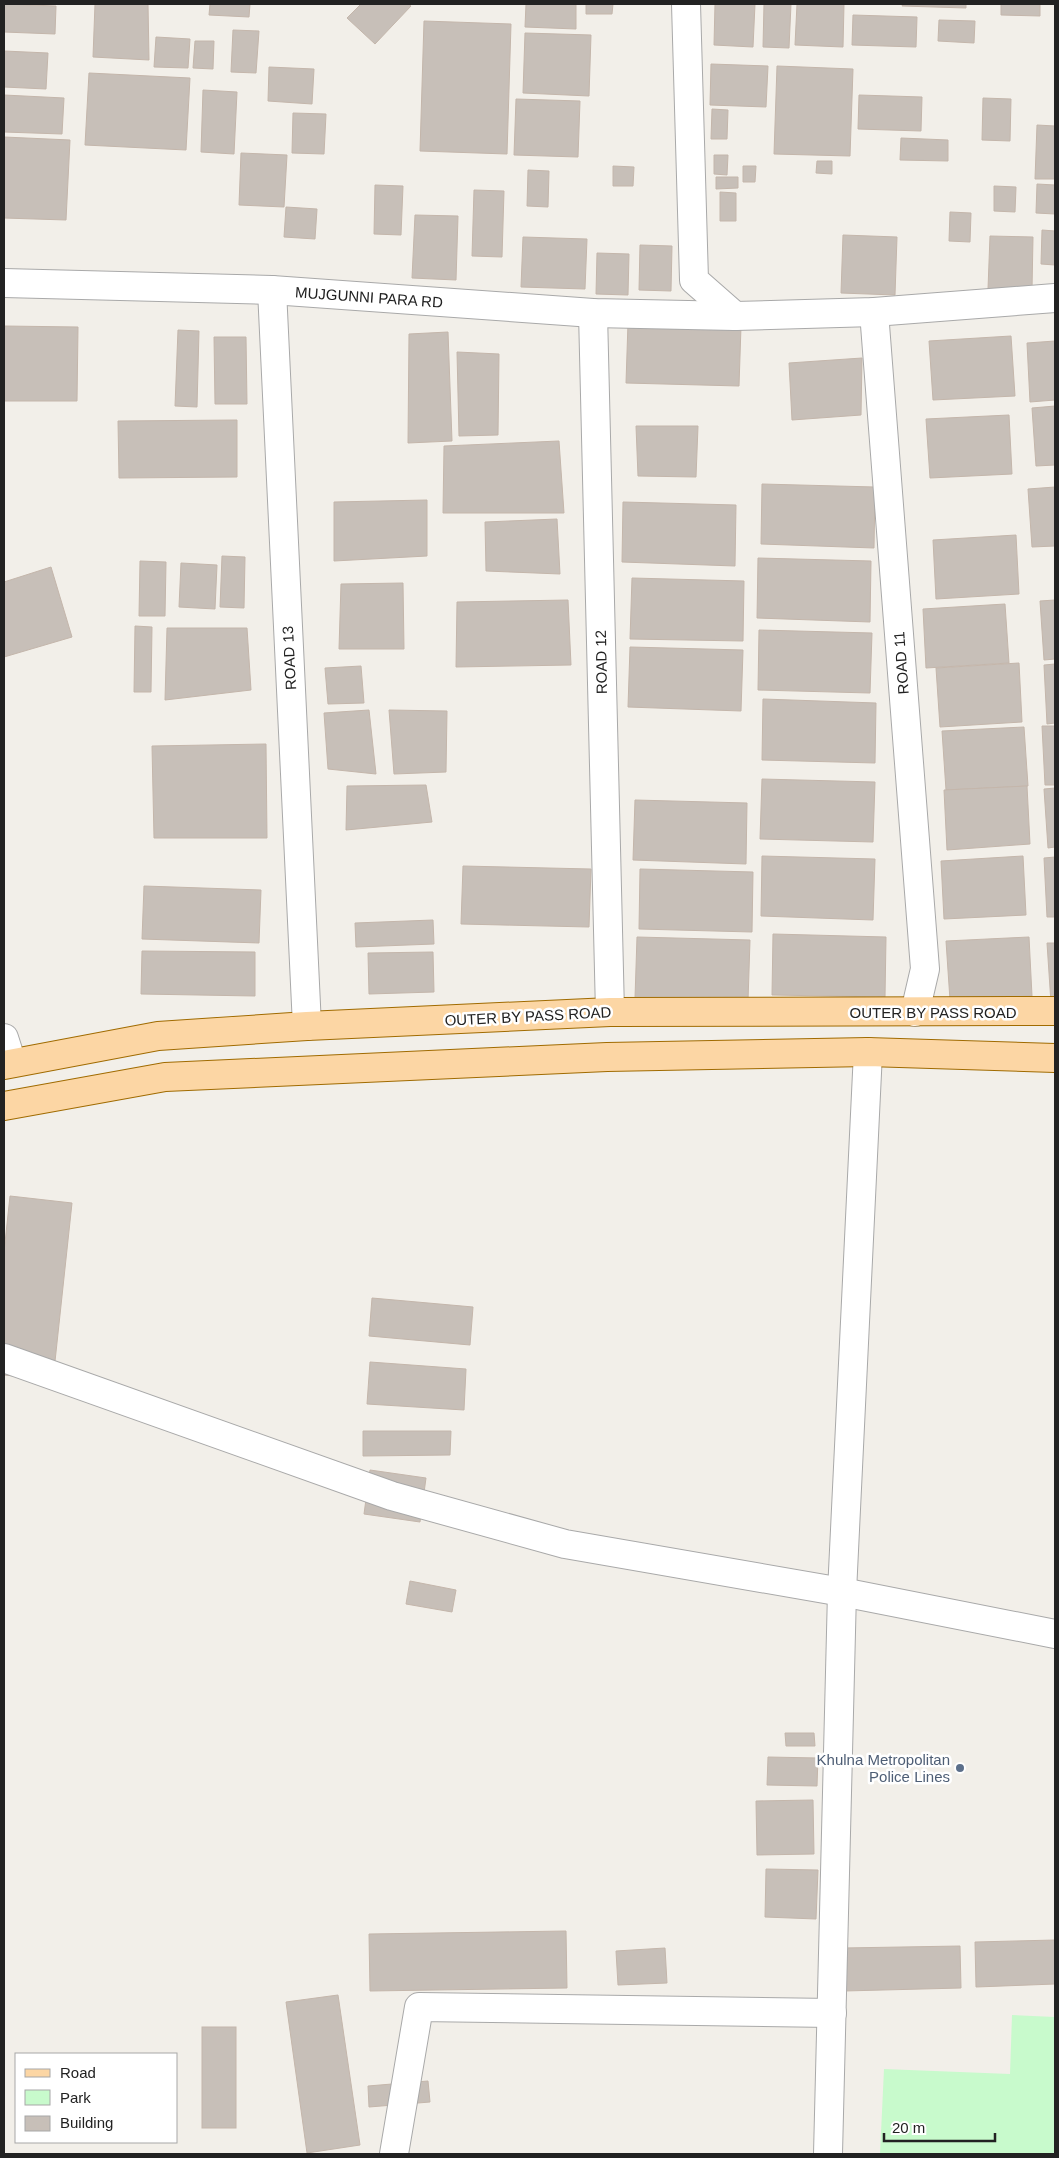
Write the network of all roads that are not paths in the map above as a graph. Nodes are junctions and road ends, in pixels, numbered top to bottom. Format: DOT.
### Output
graph roads {
  1 [pos="686,4"];
  2 [pos="4,283"];
  3 [pos="272,290"];
  4 [pos="1055,298"];
  5 [pos="874,312"];
  6 [pos="593,313"];
  7 [pos="735,316"];
  8 [pos="1055,1011"];
  9 [pos="610,1012"];
  10 [pos="915,1012"];
  11 [pos="307,1026"];
  12 [pos="868,1052"];
  13 [pos="6,1055"];
  14 [pos="1055,1058"];
  15 [pos="4,1106"];
  16 [pos="4,1358"];
  17 [pos="842,1592"];
  18 [pos="1055,1634"];
  19 [pos="832,2013"];
  20 [pos="394,2154"];
  21 [pos="828,2154"];
  1 -- 7 [label="street"];
  2 -- 3 [label="street, MUJGUNNI PARA RD"];
  3 -- 6 [label="street, MUJGUNNI PARA RD"];
  3 -- 11 [label="street, ROAD 13"];
  4 -- 5 [label="street, MUJGUNNI PARA RD"];
  5 -- 7 [label="street, MUJGUNNI PARA RD"];
  5 -- 10 [label="street, ROAD 11"];
  6 -- 7 [label="street, MUJGUNNI PARA RD"];
  6 -- 9 [label="street, ROAD 12"];
  8 -- 10 [label="main road, OUTER BY PASS ROAD"];
  9 -- 10 [label="main road, OUTER BY PASS ROAD"];
  9 -- 11 [label="main road, OUTER BY PASS ROAD"];
  11 -- 13 [label="main road, OUTER BY PASS ROAD"];
  12 -- 14 [label="main road"];
  12 -- 15 [label="main road"];
  12 -- 17 [label="street"];
  16 -- 17 [label="street"];
  17 -- 18 [label="street"];
  17 -- 19 [label="street"];
  19 -- 20 [label="street"];
  19 -- 21 [label="street"];
}
